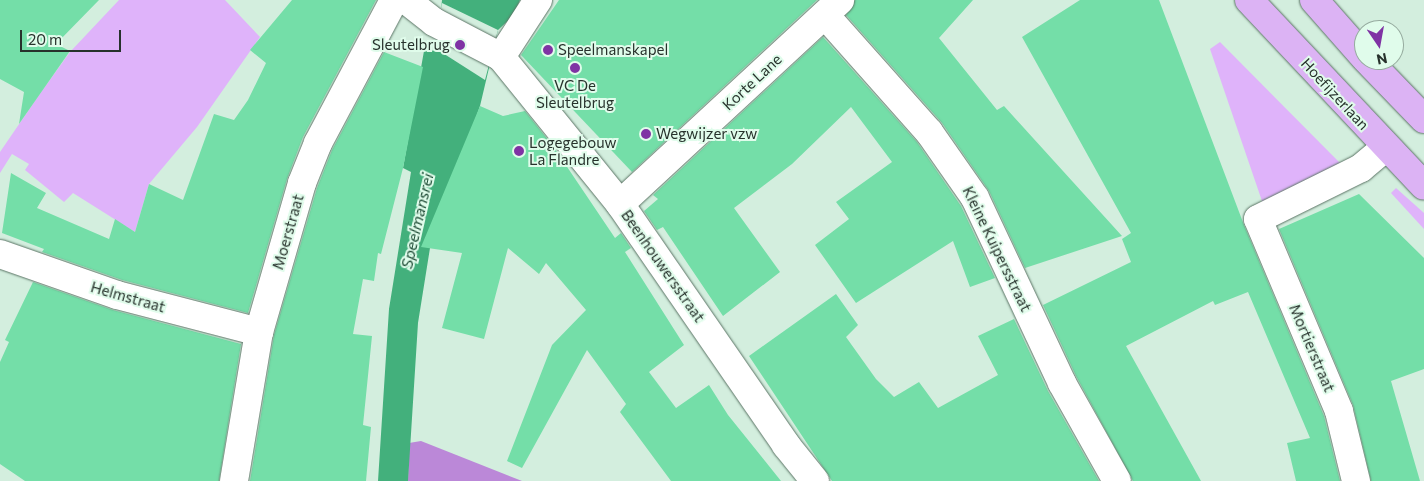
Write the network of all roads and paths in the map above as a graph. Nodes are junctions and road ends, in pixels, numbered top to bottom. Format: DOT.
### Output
graph roads {
  1 [pos="394,0"];
  2 [pos="406,0"];
  3 [pos="538,0"];
  4 [pos="1249,0"];
  5 [pos="1314,0"];
  6 [pos="832,8"];
  7 [pos="1354,46"];
  8 [pos="497,54"];
  9 [pos="1377,70"];
  10 [pos="1424,119"];
  11 [pos="1386,147"];
  12 [pos="1424,186"];
  13 [pos="620,204"];
  14 [pos="0,254"];
  15 [pos="259,332"];
  16 [pos="234,481"];
  17 [pos="815,481"];
  18 [pos="1117,481"];
  19 [pos="1356,481"];
  1 -- 15 [label="street, Moerstraat"];
  2 -- 8 [label="street"];
  3 -- 8 [label="street"];
  4 -- 11 [label="main road, Hoefijzerlaan"];
  5 -- 7 [label="main road"];
  6 -- 13 [label="street, Korte Lane"];
  6 -- 18 [label="street, Kleine Kuipersstraat"];
  8 -- 13 [label="street, Beenhouwersstraat"];
  9 -- 10 [label="main road"];
  11 -- 12 [label="main road, Hoefijzerlaan"];
  11 -- 19 [label="street, Mortierstraat"];
  13 -- 17 [label="street, Beenhouwersstraat"];
  14 -- 15 [label="street, Helmstraat"];
  15 -- 16 [label="street, Moerstraat"];
}
